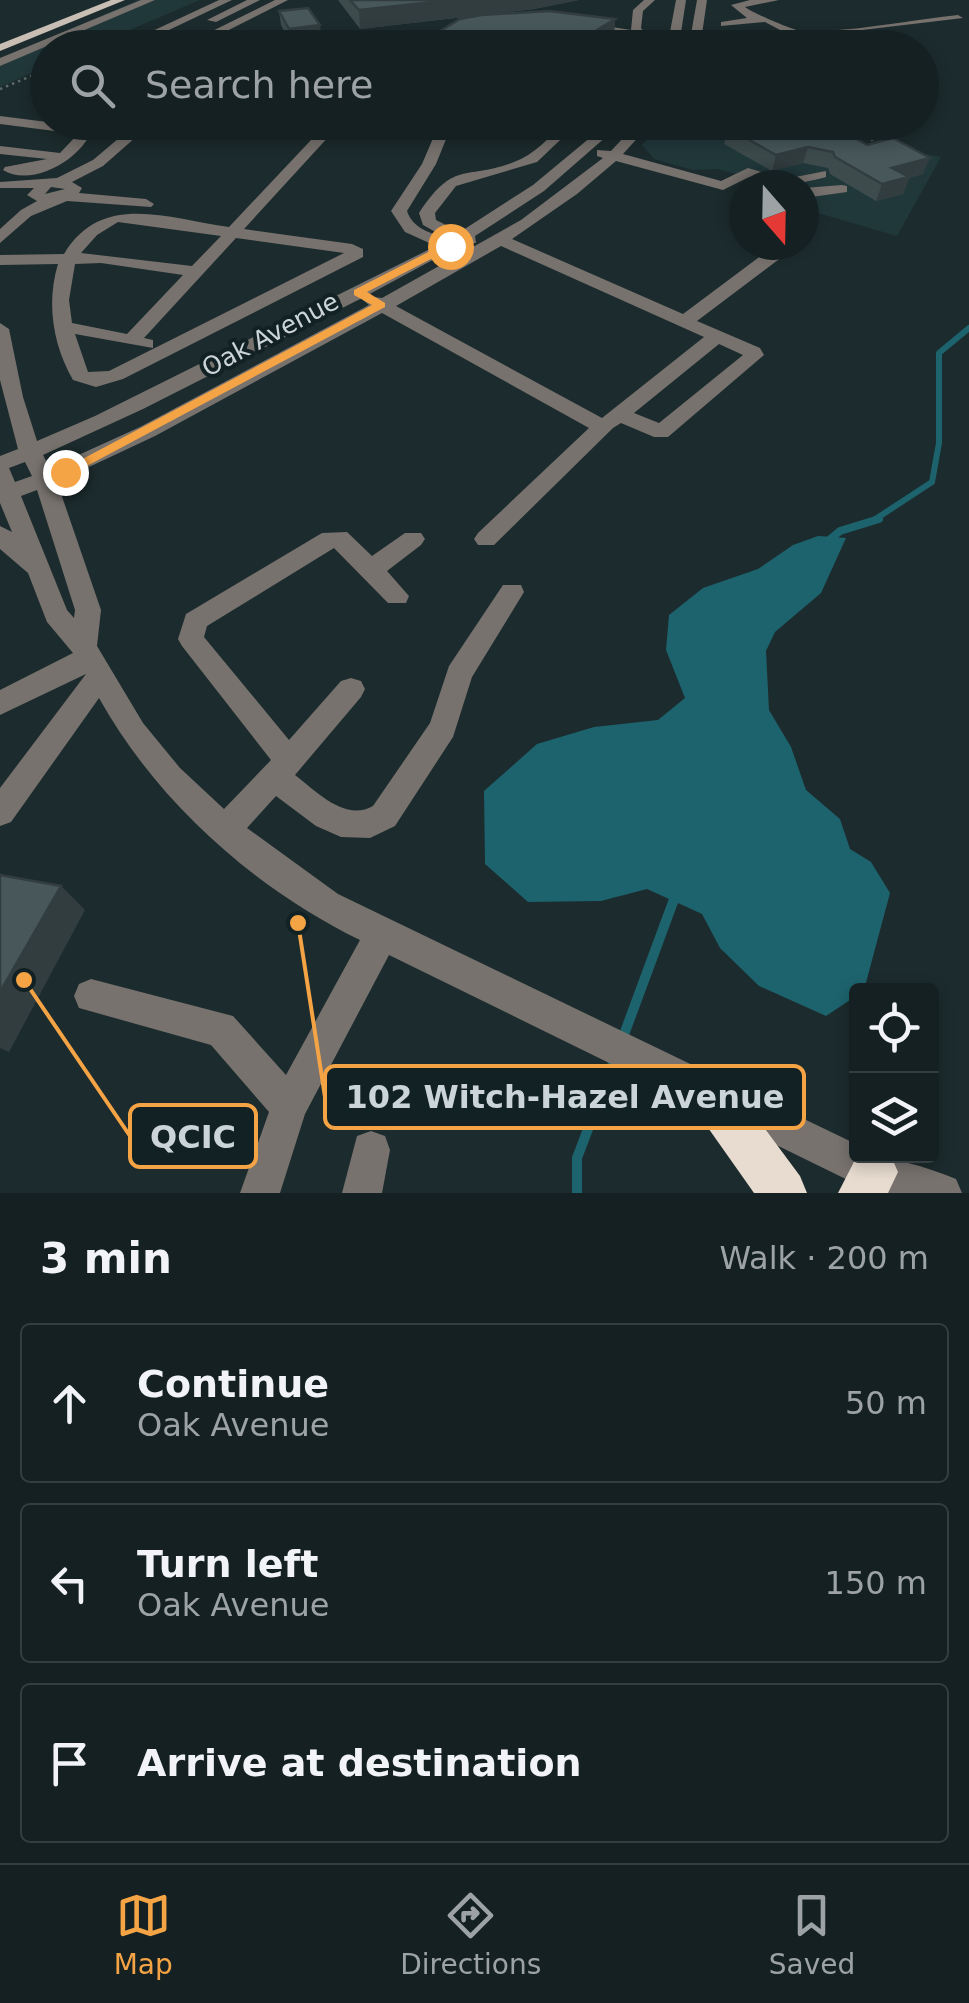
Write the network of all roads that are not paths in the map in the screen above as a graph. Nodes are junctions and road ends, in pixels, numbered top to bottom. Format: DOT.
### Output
graph roads {
  1 [pos="109,0"];
  2 [pos="150,0"];
  3 [pos="255,0"];
  4 [pos="283,0"];
  5 [pos="650,0"];
  6 [pos="682,0"];
  7 [pos="702,0"];
  8 [pos="774,0"];
  9 [pos="298,3"];
  10 [pos="934,3"];
  11 [pos="228,6"];
  12 [pos="118,7"];
  13 [pos="250,15"];
  14 [pos="269,18"];
  15 [pos="958,18"];
  16 [pos="146,19"];
  17 [pos="756,20"];
  18 [pos="95,22"];
  19 [pos="560,24"];
  20 [pos="725,24"];
  21 [pos="52,26"];
  22 [pos="480,26"];
  23 [pos="123,28"];
  24 [pos="43,30"];
  25 [pos="78,30"];
  26 [pos="171,30"];
  27 [pos="199,30"];
  28 [pos="214,30"];
  29 [pos="245,30"];
  30 [pos="459,30"];
  31 [pos="588,30"];
  32 [pos="636,30"];
  33 [pos="676,30"];
  34 [pos="697,30"];
  35 [pos="785,30"];
  36 [pos="849,30"];
  37 [pos="936,30"];
  38 [pos="30,35"];
  39 [pos="0,48"];
  40 [pos="30,51"];
  41 [pos="6,59"];
  42 [pos="0,105"];
  43 [pos="30,109"];
  44 [pos="30,116"];
  45 [pos="0,120"];
  46 [pos="16,122"];
  47 [pos="30,124"];
  48 [pos="0,134"];
  49 [pos="30,134"];
  50 [pos="77,140"];
  51 [pos="123,140"];
  52 [pos="320,140"];
  53 [pos="439,140"];
  54 [pos="553,140"];
  55 [pos="598,140"];
  56 [pos="629,140"];
  57 [pos="0,150"];
  58 [pos="587,150"];
  59 [pos="613,156"];
  60 [pos="62,157"];
  61 [pos="429,164"];
  62 [pos="458,176"];
  63 [pos="2,179"];
  64 [pos="729,182"];
  65 [pos="842,189"];
  66 [pos="56,190"];
  67 [pos="819,191"];
  68 [pos="248,218"];
  69 [pos="234,232"];
  70 [pos="0,238"];
  71 [pos="457,242"];
  72 [pos="488,246"];
  73 [pos="67,258"];
  74 [pos="0,260"];
  75 [pos="767,260"];
  76 [pos="196,272"];
  77 [pos="358,292"];
  78 [pos="381,305"];
  79 [pos="684,321"];
  80 [pos="62,326"];
  81 [pos="0,329"];
  82 [pos="718,335"];
  83 [pos="132,340"];
  84 [pos="165,350"];
  85 [pos="206,369"];
  86 [pos="230,386"];
  87 [pos="611,420"];
  88 [pos="30,452"];
  89 [pos="46,479"];
  90 [pos="2,480"];
  91 [pos="0,534"];
  92 [pos="414,539"];
  93 [pos="486,539"];
  94 [pos="372,569"];
  95 [pos="40,576"];
  96 [pos="512,592"];
  97 [pos="397,596"];
  98 [pos="91,659"];
  99 [pos="351,689"];
  100 [pos="0,703"];
  101 [pos="282,769"];
  102 [pos="0,812"];
  103 [pos="225,830"];
  104 [pos="382,934"];
  105 [pos="91,996"];
  106 [pos="712,1097"];
  107 [pos="288,1107"];
  108 [pos="371,1150"];
  109 [pos="868,1183"];
  110 [pos="260,1193"];
  111 [pos="362,1193"];
  112 [pos="783,1193"];
  113 [pos="942,1193"];
  1 -- 21 [label="main road"];
  2 -- 12 [label="street"];
  3 -- 11 [label="street"];
  4 -- 13 [label="street"];
  5 -- 32 [label="street"];
  6 -- 33 [label="street"];
  7 -- 34 [label="street"];
  8 -- 17 [label="street"];
  9 -- 14 [label="street"];
  10 -- 15 [label="street"];
  11 -- 13 [label="street"];
  11 -- 26 [label="street"];
  11 -- 27 [label="street"];
  12 -- 16 [label="street"];
  12 -- 18 [label="street"];
  12 -- 21 [label="main road"];
  13 -- 14 [label="street"];
  13 -- 28 [label="street"];
  14 -- 29 [label="street"];
  15 -- 36 [label="street"];
  15 -- 37 [label="street"];
  17 -- 20 [label="street"];
  17 -- 35 [label="street"];
  18 -- 23 [label="street"];
  18 -- 25 [label="street"];
  19 -- 31 [label="street"];
  21 -- 24 [label="main road"];
  22 -- 30 [label="street"];
  38 -- 39 [label="main road"];
  40 -- 41 [label="street"];
  42 -- 43 [label="street"];
  44 -- 46 [label="street"];
  45 -- 46 [label="street"];
  46 -- 47 [label="street"];
  46 -- 48 [label="street"];
  48 -- 49 [label="street"];
  50 -- 60 [label="street"];
  51 -- 66 [label="street"];
  52 -- 68 [label="street"];
  53 -- 61 [label="street"];
  54 -- 62 [label="street"];
  55 -- 58 [label="street, Oak Avenue"];
  56 -- 59 [label="street, Oak Avenue"];
  57 -- 60 [label="street"];
  58 -- 59 [label="street"];
  58 -- 71 [label="street, Oak Avenue"];
  59 -- 64 [label="street"];
  59 -- 72 [label="street, Oak Avenue"];
  60 -- 63 [label="street"];
  61 -- 62 [label="street"];
  61 -- 71 [label="street"];
  62 -- 71 [label="street"];
  63 -- 66 [label="street"];
  65 -- 67 [label="street"];
  66 -- 68 [label="street"];
  66 -- 70 [label="street"];
  68 -- 69 [label="street"];
  69 -- 73 [label="street"];
  69 -- 76 [label="street"];
  69 -- 84 [label="street"];
  71 -- 72 [label="street"];
  71 -- 77 [label="street, Oak Avenue"];
  72 -- 78 [label="street, Oak Avenue"];
  72 -- 79 [label="street"];
  73 -- 74 [label="street"];
  73 -- 76 [label="street"];
  73 -- 80 [label="street"];
  75 -- 79 [label="street"];
  76 -- 83 [label="street"];
  77 -- 78 [label="street"];
  77 -- 85 [label="street, Oak Avenue"];
  78 -- 86 [label="street, Oak Avenue"];
  78 -- 87 [label="street"];
  79 -- 82 [label="street"];
  80 -- 83 [label="street"];
  80 -- 84 [label="street"];
  81 -- 88 [label="street"];
  82 -- 87 [label="street"];
  82 -- 87 [label="street"];
  83 -- 84 [label="street"];
  85 -- 86 [label="street"];
  85 -- 88 [label="street, Oak Avenue"];
  86 -- 89 [label="street, Oak Avenue"];
  87 -- 93 [label="street"];
  88 -- 89 [label="street"];
  88 -- 90 [label="street, Oak Avenue"];
  89 -- 90 [label="street, Oak Avenue"];
  89 -- 98 [label="street"];
  90 -- 95 [label="street"];
  91 -- 95 [label="street"];
  92 -- 94 [label="street"];
  94 -- 97 [label="street"];
  94 -- 101 [label="street"];
  95 -- 98 [label="street"];
  96 -- 101 [label="street"];
  98 -- 100 [label="street"];
  98 -- 102 [label="street"];
  98 -- 103 [label="street"];
  99 -- 101 [label="street"];
  101 -- 103 [label="street"];
  103 -- 104 [label="street"];
  104 -- 106 [label="street"];
  104 -- 107 [label="street"];
  105 -- 107 [label="street"];
  106 -- 109 [label="street"];
  106 -- 112 [label="highway"];
  107 -- 110 [label="street"];
  108 -- 111 [label="street"];
  109 -- 113 [label="street"];
}
